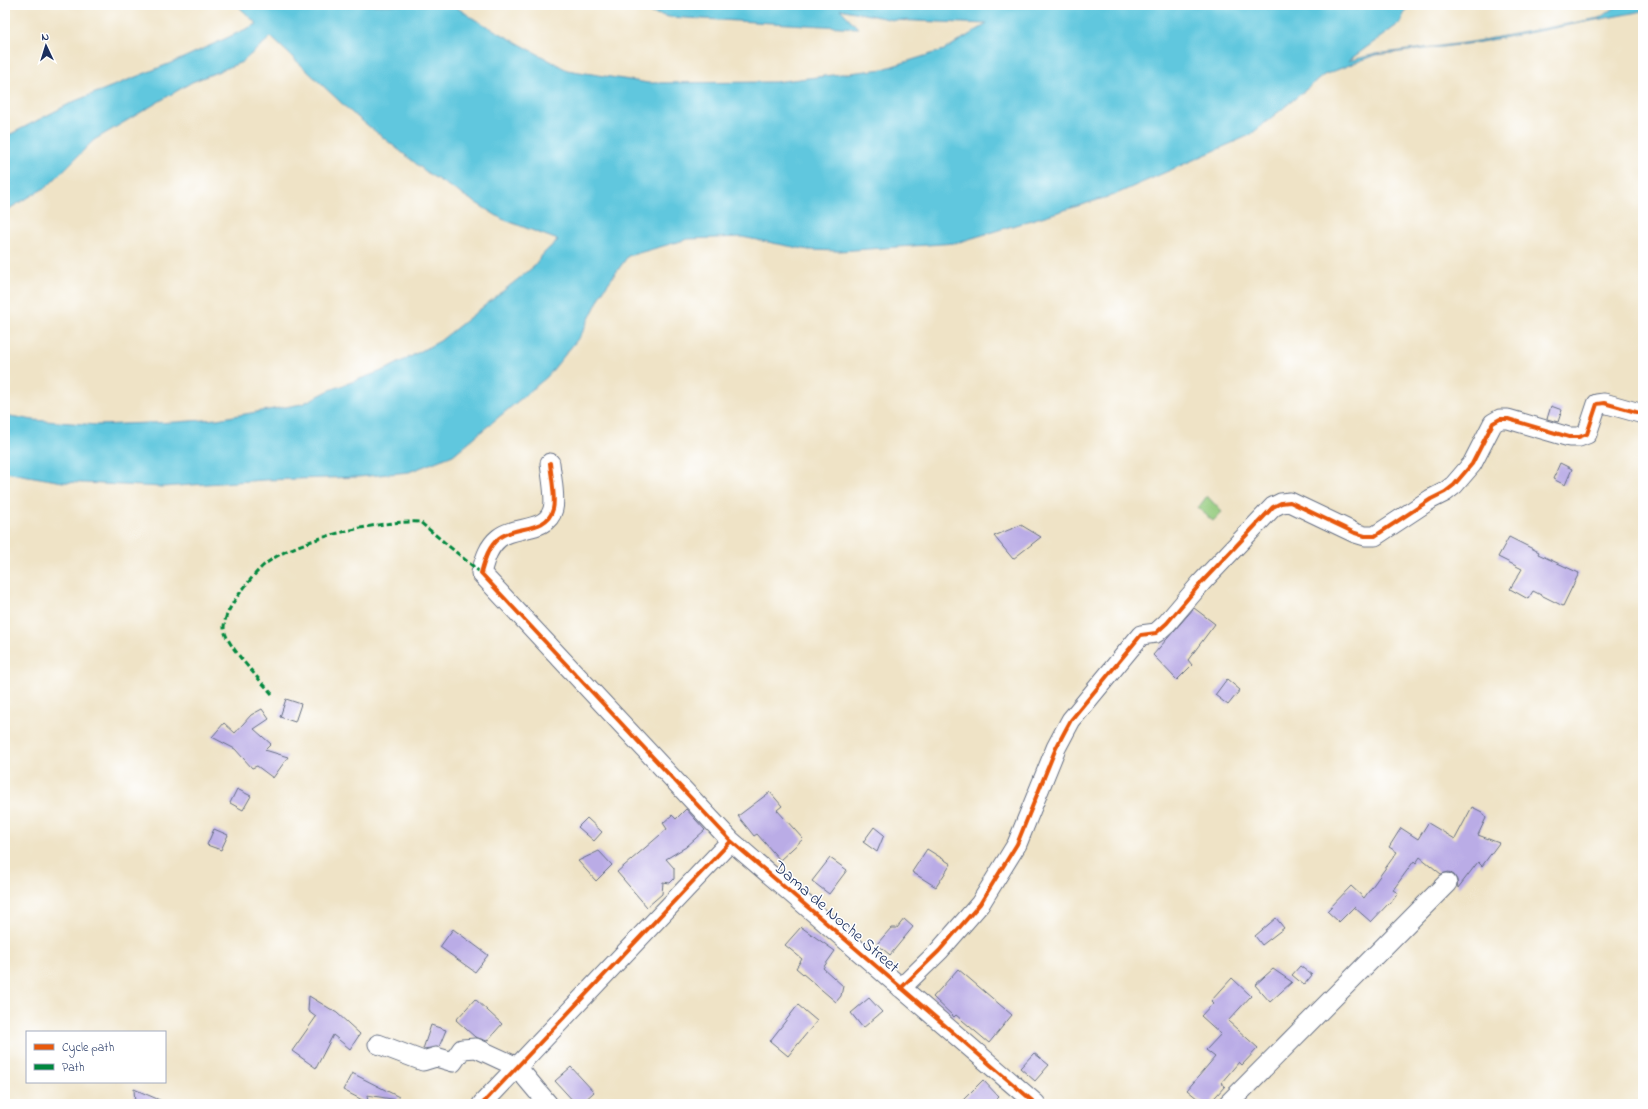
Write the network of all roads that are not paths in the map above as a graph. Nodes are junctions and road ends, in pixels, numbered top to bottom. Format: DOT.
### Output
graph roads {
  1 [pos="1643,414"];
  2 [pos="550,463"];
  3 [pos="731,841"];
  4 [pos="1447,883"];
  5 [pos="901,988"];
  6 [pos="378,1044"];
  7 [pos="517,1067"];
  8 [pos="482,1104"];
  9 [pos="548,1104"];
  10 [pos="1036,1104"];
  11 [pos="1228,1104"];
  1 -- 5 [label="street"];
  2 -- 3 [label="street, Dama de Noche Street"];
  3 -- 5 [label="street, Dama de Noche Street"];
  3 -- 7 [label="street"];
  4 -- 11 [label="street"];
  5 -- 10 [label="street, Dama de Noche Street"];
  6 -- 7 [label="street"];
  7 -- 8 [label="street"];
  7 -- 9 [label="street"];
}
